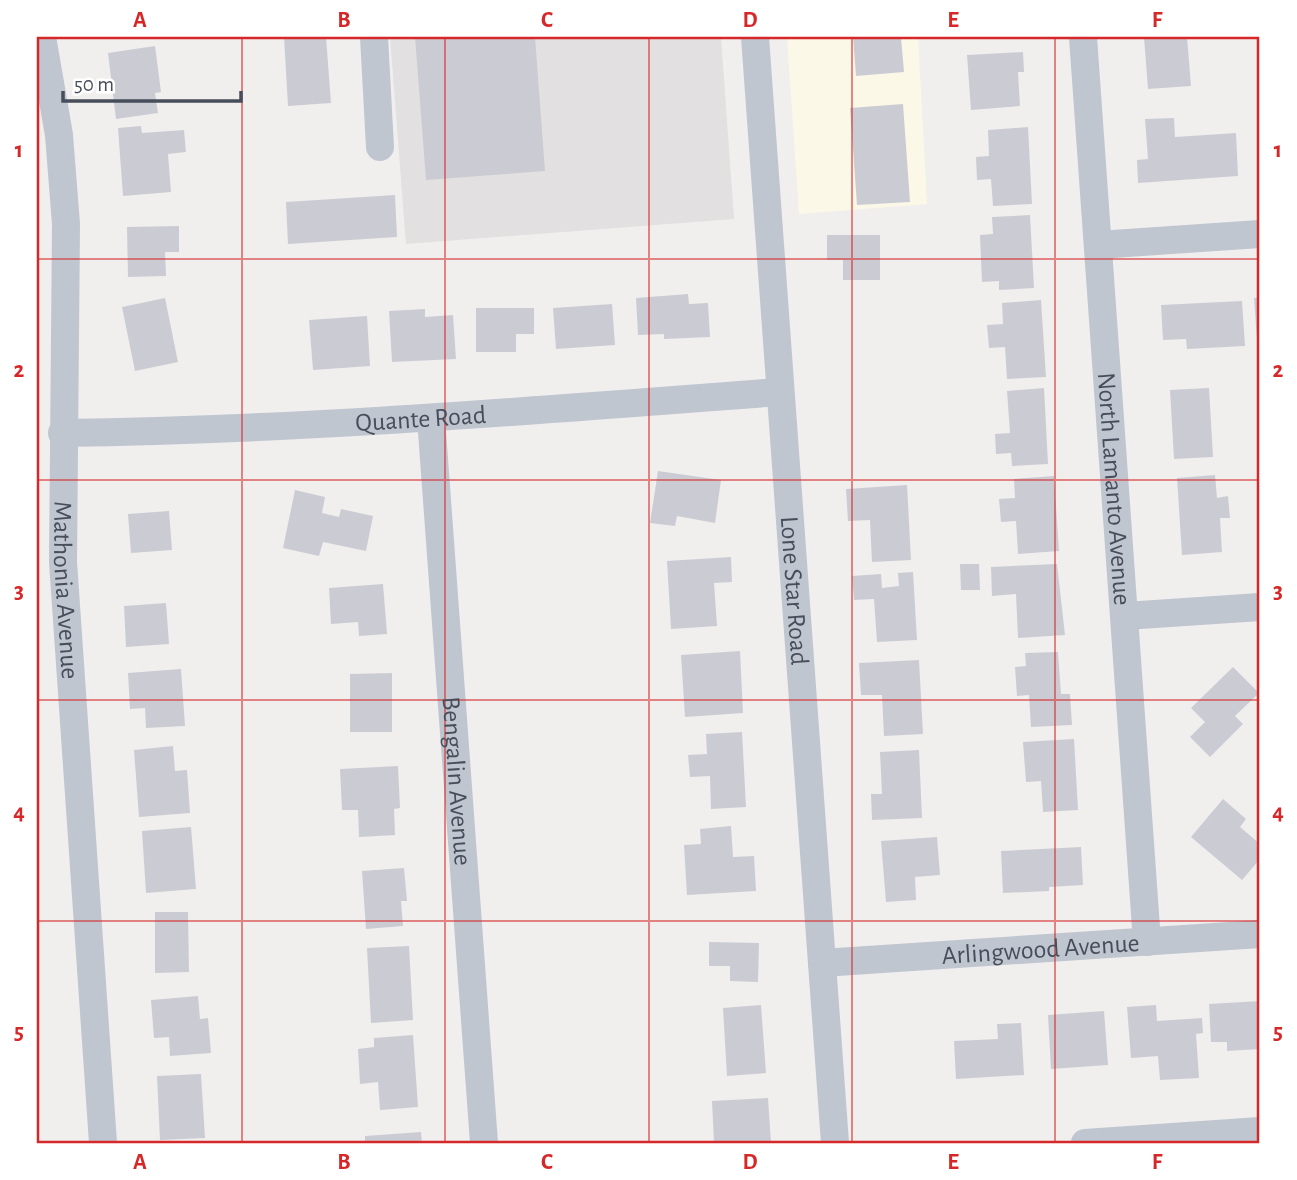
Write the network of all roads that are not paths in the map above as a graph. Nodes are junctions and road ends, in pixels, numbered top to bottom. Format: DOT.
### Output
graph roads {
  1 [pos="42,37"];
  2 [pos="373,37"];
  3 [pos="755,37"];
  4 [pos="1083,37"];
  5 [pos="380,147"];
  6 [pos="1260,234"];
  7 [pos="1098,244"];
  8 [pos="779,392"];
  9 [pos="431,418"];
  10 [pos="62,433"];
  11 [pos="1260,607"];
  12 [pos="1125,616"];
  13 [pos="1260,934"];
  14 [pos="1147,942"];
  15 [pos="822,963"];
  16 [pos="1260,1130"];
  17 [pos="103,1143"];
  18 [pos="484,1143"];
  19 [pos="835,1143"];
  20 [pos="1085,1143"];
  1 -- 10 [label="street, Mathonia Avenue"];
  2 -- 5 [label="street"];
  3 -- 8 [label="street, Lone Star Road"];
  4 -- 7 [label="street, North Lamanto Avenue"];
  6 -- 7 [label="street"];
  7 -- 12 [label="street, North Lamanto Avenue"];
  8 -- 9 [label="street, Quante Road"];
  8 -- 15 [label="street, Lone Star Road"];
  9 -- 10 [label="street, Quante Road"];
  9 -- 18 [label="street, Bengalin Avenue"];
  10 -- 17 [label="street, Mathonia Avenue"];
  11 -- 12 [label="street"];
  12 -- 14 [label="street, North Lamanto Avenue"];
  13 -- 14 [label="street, Arlingwood Avenue"];
  14 -- 15 [label="street, Arlingwood Avenue"];
  15 -- 19 [label="street, Lone Star Road"];
  16 -- 20 [label="street"];
}
